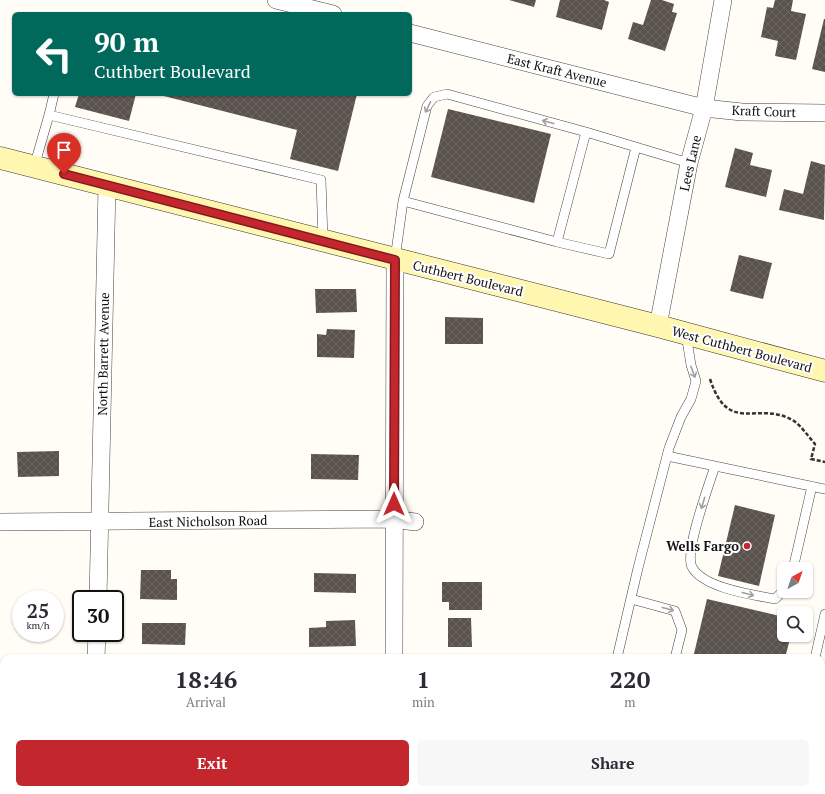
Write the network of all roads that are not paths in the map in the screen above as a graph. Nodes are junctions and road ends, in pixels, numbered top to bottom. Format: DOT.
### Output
graph roads {
  1 [pos="276,0"];
  2 [pos="723,0"];
  3 [pos="325,12"];
  4 [pos="412,34"];
  5 [pos="54,96"];
  6 [pos="704,108"];
  7 [pos="825,113"];
  8 [pos="49,115"];
  9 [pos="586,132"];
  10 [pos="636,147"];
  11 [pos="0,158"];
  12 [pos="689,163"];
  13 [pos="34,167"];
  14 [pos="107,186"];
  15 [pos="403,201"];
  16 [pos="323,241"];
  17 [pos="557,242"];
  18 [pos="395,260"];
  19 [pos="658,326"];
  20 [pos="686,334"];
  21 [pos="825,371"];
  22 [pos="668,452"];
  23 [pos="715,466"];
  24 [pos="812,486"];
  25 [pos="825,489"];
  26 [pos="394,519"];
  27 [pos="0,522"];
  28 [pos="99,522"];
  29 [pos="415,522"];
  30 [pos="795,562"];
  31 [pos="98,590"];
  32 [pos="777,597"];
  33 [pos="631,599"];
  34 [pos="825,614"];
  35 [pos="824,627"];
  36 [pos="97,642"];
  37 [pos="96,654"];
  38 [pos="394,654"];
  39 [pos="618,654"];
  40 [pos="676,654"];
  41 [pos="817,654"];
  1 -- 3 [label="street"];
  2 -- 6 [label="street, Lees Lane"];
  4 -- 6 [label="street, East Kraft Avenue"];
  5 -- 8 [label="lane"];
  6 -- 7 [label="street, Kraft Court"];
  6 -- 12 [label="street, Lees Lane"];
  8 -- 13 [label="lane"];
  8 -- 16 [label="lane"];
  9 -- 10 [label="lane"];
  9 -- 15 [label="lane, one-way"];
  9 -- 17 [label="lane"];
  10 -- 12 [label="lane"];
  10 -- 17 [label="lane"];
  11 -- 13 [label="main road, Cuthbert Boulevard"];
  12 -- 19 [label="street, Lees Lane"];
  13 -- 14 [label="main road, Cuthbert Boulevard"];
  14 -- 16 [label="main road, Cuthbert Boulevard"];
  14 -- 28 [label="street, North Barrett Avenue"];
  15 -- 17 [label="lane"];
  15 -- 18 [label="lane"];
  16 -- 18 [label="main road, Cuthbert Boulevard"];
  18 -- 19 [label="main road, Cuthbert Boulevard"];
  18 -- 26 [label="street"];
  19 -- 20 [label="main road, West Cuthbert Boulevard"];
  20 -- 21 [label="main road, West Cuthbert Boulevard"];
  20 -- 22 [label="lane, one-way"];
  22 -- 23 [label="lane"];
  22 -- 33 [label="lane"];
  23 -- 24 [label="lane"];
  23 -- 32 [label="lane, one-way"];
  24 -- 25 [label="lane"];
  24 -- 30 [label="lane"];
  26 -- 28 [label="street, East Nicholson Road"];
  26 -- 29 [label="street, East Nicholson Road"];
  26 -- 38 [label="street"];
  27 -- 28 [label="street, East Nicholson Road"];
  28 -- 31 [label="street, North Barrett Avenue"];
  33 -- 39 [label="lane"];
  33 -- 40 [label="lane, one-way"];
  34 -- 35 [label="lane"];
  35 -- 41 [label="lane"];
  36 -- 37 [label="street"];
}
